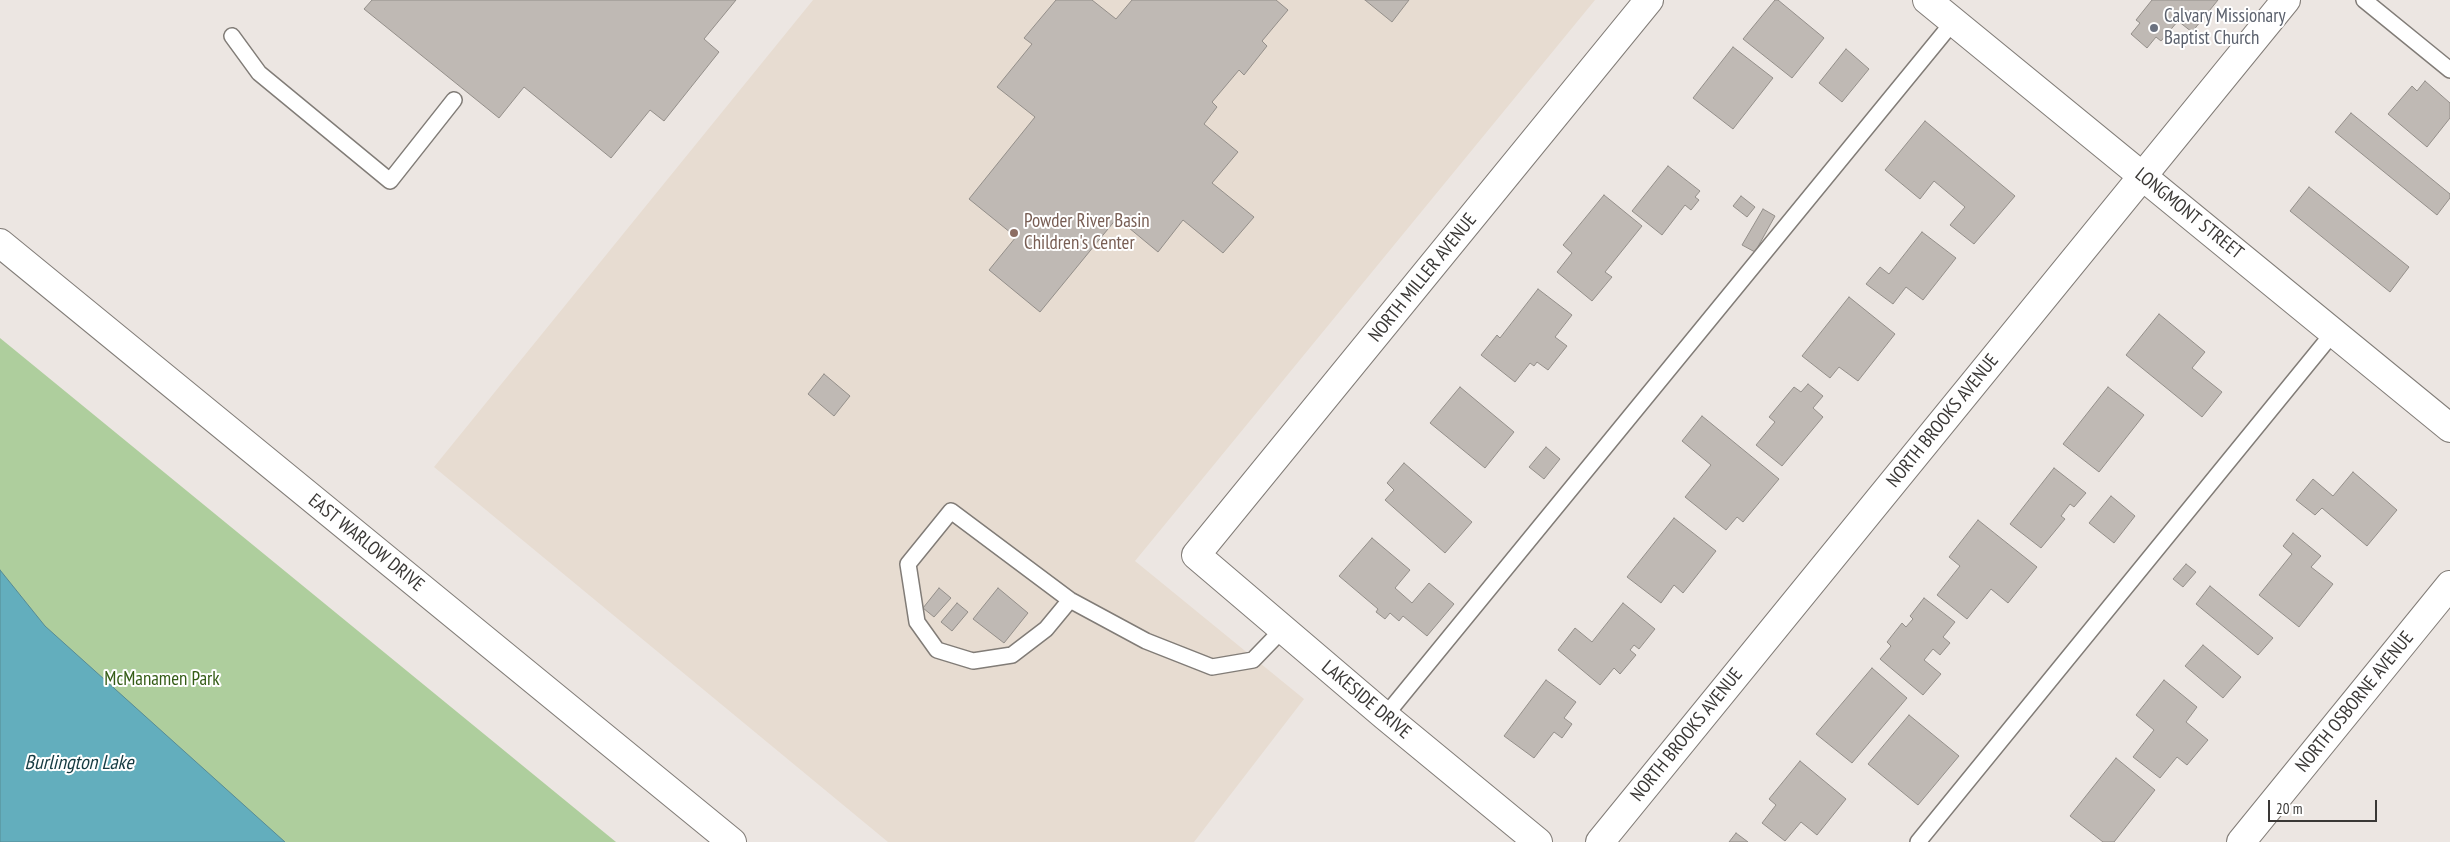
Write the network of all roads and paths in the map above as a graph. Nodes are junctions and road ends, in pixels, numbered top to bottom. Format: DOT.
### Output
graph roads {
  1 [pos="1649,0"];
  2 [pos="1927,0"];
  3 [pos="2286,0"];
  4 [pos="2364,0"];
  5 [pos="1953,22"];
  6 [pos="232,36"];
  7 [pos="2450,70"];
  8 [pos="454,100"];
  9 [pos="2142,176"];
  10 [pos="0,243"];
  11 [pos="2333,333"];
  12 [pos="2450,428"];
  13 [pos="1196,555"];
  14 [pos="2450,585"];
  15 [pos="1070,600"];
  16 [pos="1282,630"];
  17 [pos="1384,716"];
  18 [pos="732,842"];
  19 [pos="1538,842"];
  20 [pos="1600,842"];
  21 [pos="1918,842"];
  22 [pos="2241,842"];
  1 -- 13 [label="street, NORTH MILLER AVENUE"];
  2 -- 5 [label="street, LONGMONT STREET"];
  3 -- 9 [label="street, NORTH BROOKS AVENUE"];
  4 -- 7 [label="lane"];
  5 -- 9 [label="street, LONGMONT STREET"];
  5 -- 17 [label="lane"];
  6 -- 8 [label="lane"];
  9 -- 11 [label="street, LONGMONT STREET"];
  9 -- 20 [label="street, NORTH BROOKS AVENUE"];
  10 -- 18 [label="street, EAST WARLOW DRIVE"];
  11 -- 12 [label="street, LONGMONT STREET"];
  11 -- 21 [label="lane"];
  13 -- 16 [label="street, LAKESIDE DRIVE"];
  14 -- 22 [label="street, NORTH OSBORNE AVENUE"];
  15 -- 15 [label="lane"];
  15 -- 16 [label="lane"];
  16 -- 17 [label="street, LAKESIDE DRIVE"];
  17 -- 19 [label="street, LAKESIDE DRIVE"];
}
